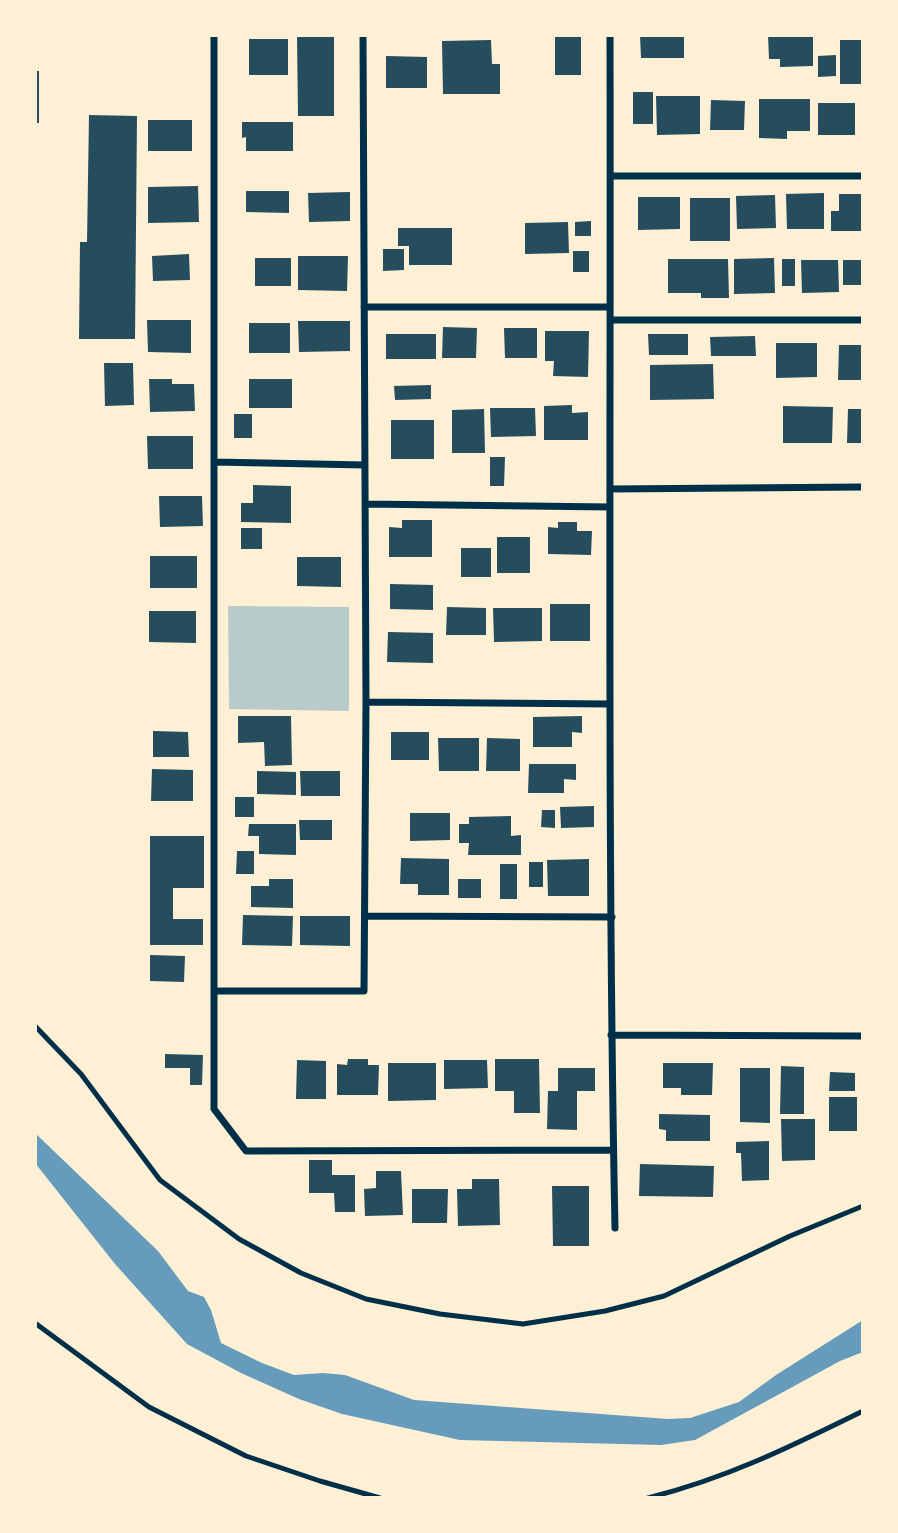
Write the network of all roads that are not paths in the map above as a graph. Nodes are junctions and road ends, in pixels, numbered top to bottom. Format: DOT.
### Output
graph roads {
  1 [pos="214,35"];
  2 [pos="363,35"];
  3 [pos="610,35"];
  4 [pos="611,176"];
  5 [pos="863,176"];
  6 [pos="364,307"];
  7 [pos="610,307"];
  8 [pos="610,320"];
  9 [pos="863,320"];
  10 [pos="214,462"];
  11 [pos="365,465"];
  12 [pos="863,487"];
  13 [pos="610,489"];
  14 [pos="365,504"];
  15 [pos="610,507"];
  16 [pos="366,702"];
  17 [pos="610,704"];
  18 [pos="365,916"];
  19 [pos="612,916"];
  20 [pos="216,991"];
  21 [pos="35,1026"];
  22 [pos="611,1035"];
  23 [pos="863,1036"];
  24 [pos="613,1150"];
  25 [pos="863,1206"];
  26 [pos="615,1228"];
  27 [pos="35,1323"];
  28 [pos="863,1412"];
  29 [pos="380,1498"];
  30 [pos="648,1498"];
  1 -- 10 [label="street"];
  2 -- 6 [label="street"];
  3 -- 4 [label="street"];
  4 -- 5 [label="street"];
  4 -- 7 [label="street"];
  6 -- 7 [label="street"];
  6 -- 11 [label="street"];
  7 -- 8 [label="street"];
  8 -- 9 [label="street"];
  8 -- 13 [label="street"];
  10 -- 11 [label="street"];
  10 -- 20 [label="street"];
  11 -- 14 [label="street"];
  12 -- 13 [label="street"];
  13 -- 15 [label="street"];
  14 -- 15 [label="street"];
  14 -- 16 [label="street"];
  15 -- 17 [label="street"];
  16 -- 17 [label="street"];
  16 -- 18 [label="street"];
  17 -- 19 [label="street"];
  18 -- 19 [label="street"];
  18 -- 20 [label="street"];
  19 -- 22 [label="street"];
  20 -- 24 [label="street"];
  21 -- 25 [label="lane"];
  22 -- 23 [label="street"];
  22 -- 24 [label="street"];
  24 -- 26 [label="street"];
  27 -- 29 [label="lane"];
  28 -- 30 [label="lane"];
}
